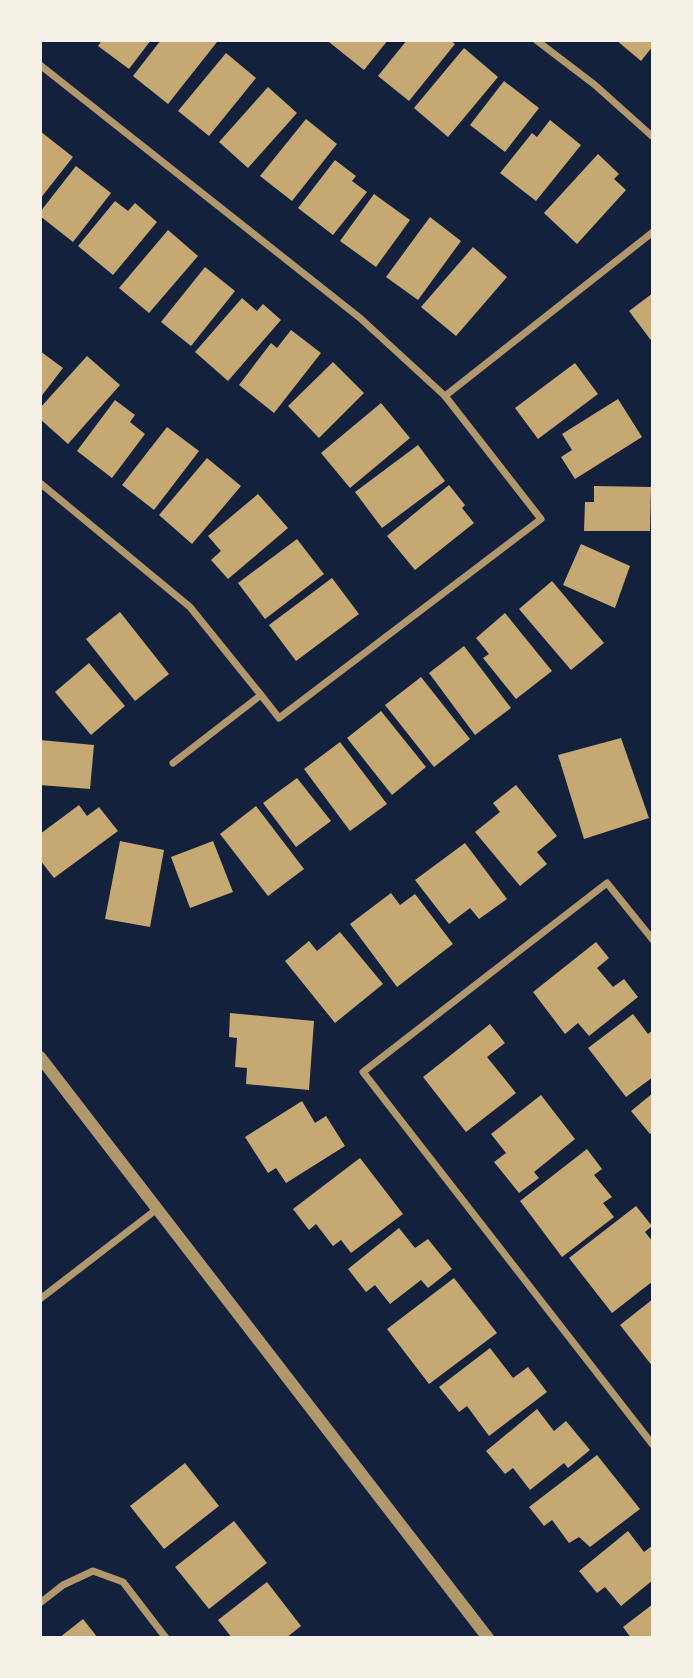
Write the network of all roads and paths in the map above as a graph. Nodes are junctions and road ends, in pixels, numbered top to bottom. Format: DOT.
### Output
graph roads {
  1 [pos="536,40"];
  2 [pos="40,65"];
  3 [pos="653,137"];
  4 [pos="653,232"];
  5 [pos="445,396"];
  6 [pos="40,483"];
  7 [pos="261,695"];
  8 [pos="173,763"];
  9 [pos="653,940"];
  10 [pos="40,1057"];
  11 [pos="157,1209"];
  12 [pos="40,1299"];
  13 [pos="653,1445"];
  14 [pos="40,1603"];
  15 [pos="166,1638"];
  16 [pos="488,1638"];
  1 -- 3 [label="street"];
  2 -- 5 [label="street"];
  4 -- 5 [label="street"];
  5 -- 7 [label="street"];
  6 -- 7 [label="street"];
  7 -- 8 [label="street"];
  9 -- 13 [label="street"];
  10 -- 11 [label="street"];
  11 -- 12 [label="street"];
  11 -- 16 [label="street"];
  14 -- 15 [label="street"];
}
